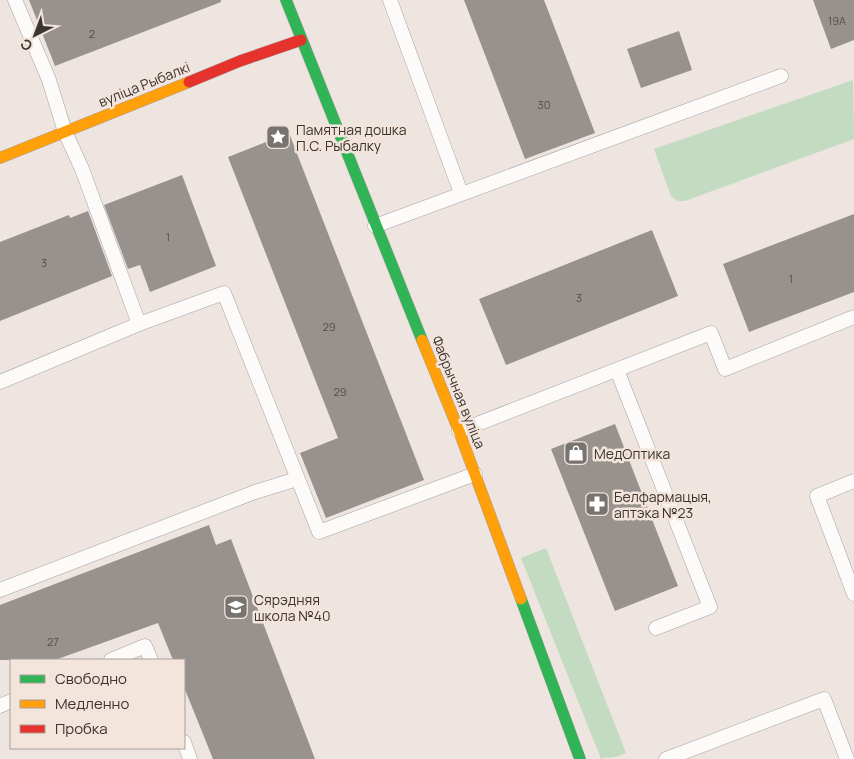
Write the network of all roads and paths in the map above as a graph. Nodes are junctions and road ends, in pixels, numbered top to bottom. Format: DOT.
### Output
graph roads {
  1 [pos="15,0"];
  2 [pos="286,0"];
  3 [pos="390,0"];
  4 [pos="301,40"];
  5 [pos="781,76"];
  6 [pos="65,132"];
  7 [pos="0,158"];
  8 [pos="461,193"];
  9 [pos="375,226"];
  10 [pos="854,317"];
  11 [pos="139,324"];
  12 [pos="617,370"];
  13 [pos="0,382"];
  14 [pos="459,431"];
  15 [pos="475,474"];
  16 [pos="297,479"];
  17 [pos="854,481"];
  18 [pos="0,590"];
  19 [pos="854,594"];
  20 [pos="656,628"];
  21 [pos="113,659"];
  22 [pos="151,659"];
  23 [pos="185,745"];
  24 [pos="190,759"];
  25 [pos="580,759"];
  26 [pos="666,759"];
  27 [pos="847,759"];
  1 -- 6 [label="lane"];
  2 -- 4 [label="street, Фабрычная вуліца"];
  3 -- 8 [label="lane"];
  4 -- 6 [label="street, вуліца Рыбалкі"];
  4 -- 9 [label="street, Фабрычная вуліца"];
  5 -- 8 [label="lane"];
  6 -- 7 [label="street, вуліца Рыбалкі"];
  6 -- 11 [label="lane"];
  8 -- 9 [label="lane"];
  9 -- 14 [label="street, Фабрычная вуліца"];
  10 -- 12 [label="lane"];
  11 -- 13 [label="lane"];
  11 -- 16 [label="lane"];
  12 -- 14 [label="lane"];
  12 -- 20 [label="lane"];
  14 -- 15 [label="street, Фабрычная вуліца"];
  15 -- 16 [label="lane"];
  15 -- 25 [label="street, Фабрычная вуліца"];
  16 -- 18 [label="lane"];
  17 -- 19 [label="lane"];
  21 -- 22 [label="lane"];
  23 -- 24 [label="lane"];
  26 -- 27 [label="lane"];
}
